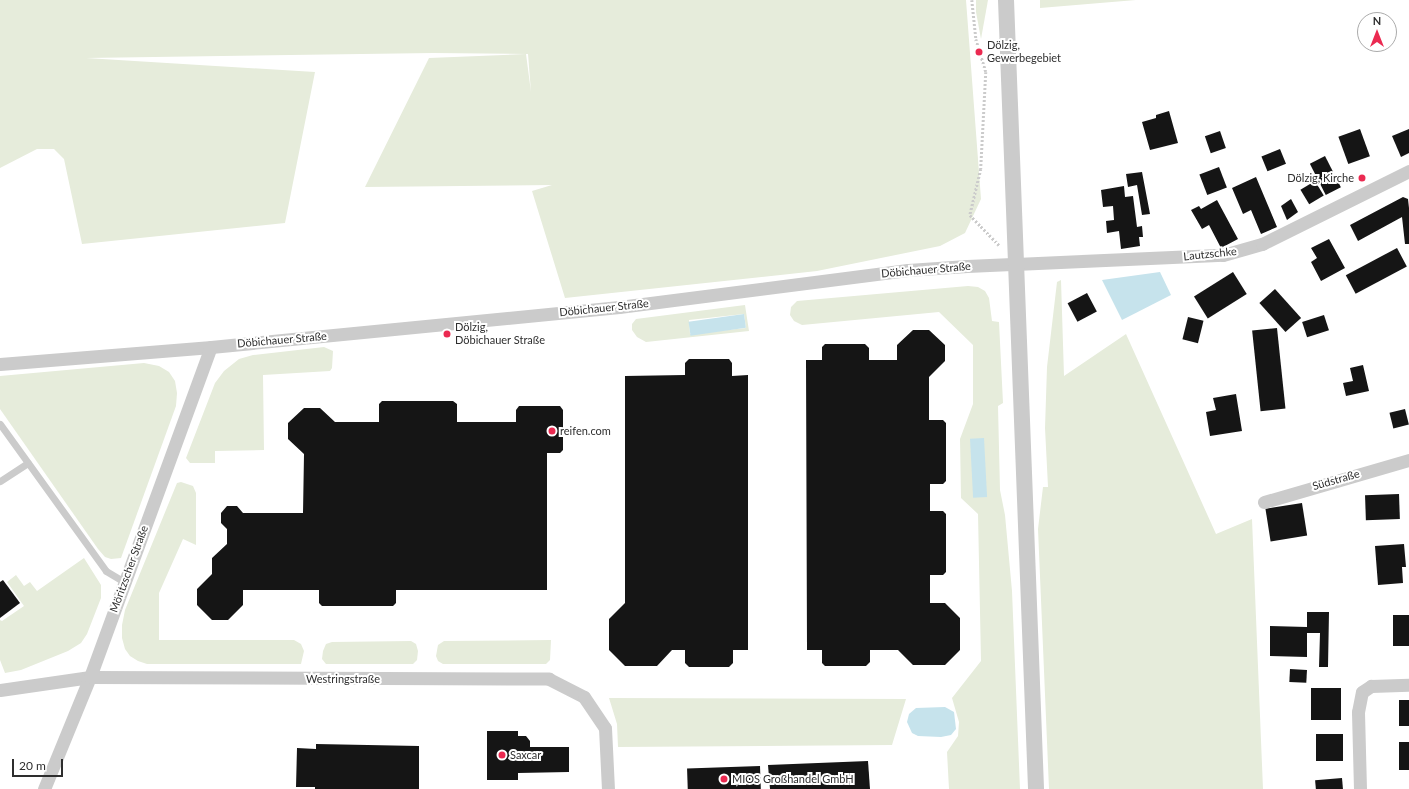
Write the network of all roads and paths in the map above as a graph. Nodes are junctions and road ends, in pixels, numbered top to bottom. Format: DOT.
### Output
graph roads {
  1 [pos="972,0"];
  2 [pos="1006,0"];
  3 [pos="1409,171"];
  4 [pos="1016,264"];
  5 [pos="211,347"];
  6 [pos="0,364"];
  7 [pos="0,424"];
  8 [pos="1409,460"];
  9 [pos="28,463"];
  10 [pos="0,481"];
  11 [pos="1264,502"];
  12 [pos="124,582"];
  13 [pos="90,677"];
  14 [pos="1409,685"];
  15 [pos="0,690"];
  16 [pos="44,789"];
  17 [pos="608,789"];
  18 [pos="1036,789"];
  19 [pos="1360,789"];
  1 -- 4 [label="path"];
  2 -- 4 [label="street"];
  3 -- 4 [label="street, Lautzschke"];
  4 -- 5 [label="street, Döbichauer Straße"];
  4 -- 18 [label="street"];
  5 -- 6 [label="street, Döbichauer Straße"];
  5 -- 12 [label="street, Möritzscher Straße"];
  7 -- 9 [label="lane"];
  8 -- 11 [label="street, Südstraße"];
  9 -- 10 [label="lane"];
  9 -- 12 [label="lane"];
  12 -- 13 [label="street, Möritzscher Straße"];
  13 -- 15 [label="street, Westringstraße"];
  13 -- 16 [label="street, Möritzscher Straße"];
  13 -- 17 [label="street, Westringstraße"];
  14 -- 19 [label="street"];
}
